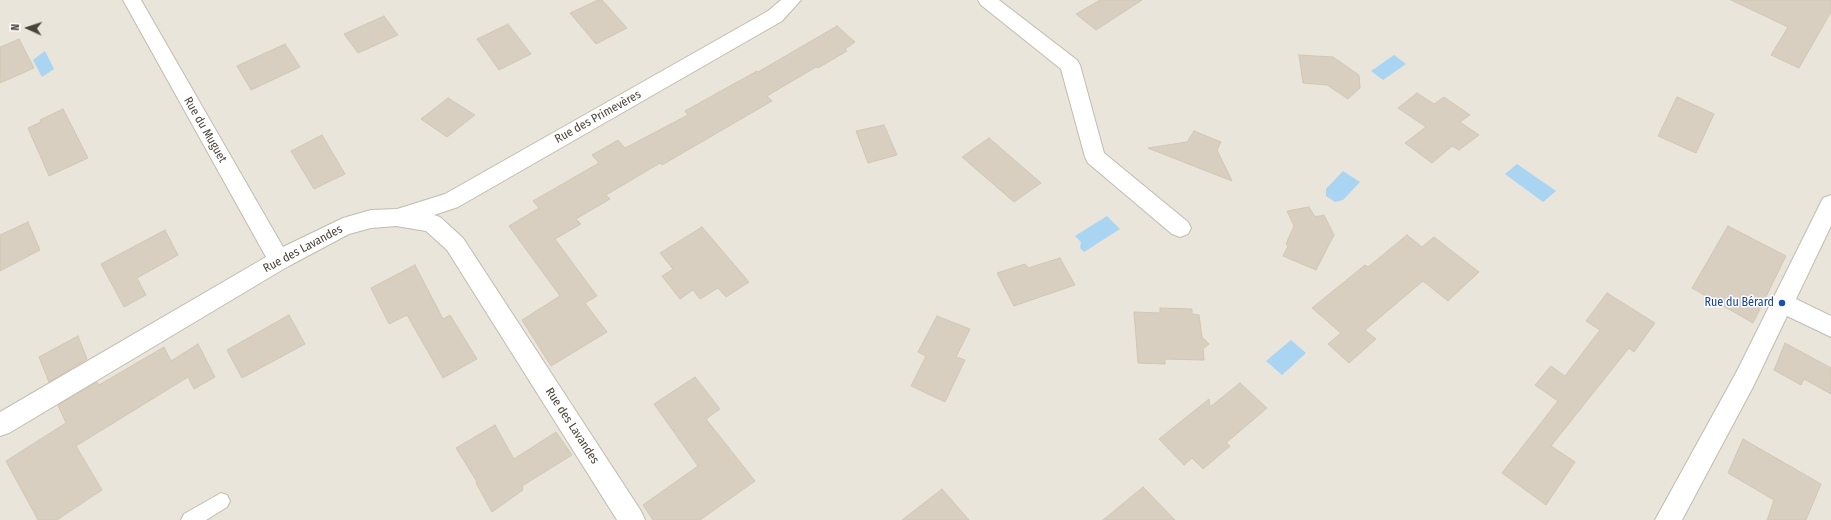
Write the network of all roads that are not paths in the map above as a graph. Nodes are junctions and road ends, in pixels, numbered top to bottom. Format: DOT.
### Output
graph roads {
  1 [pos="132,0"];
  2 [pos="792,0"];
  3 [pos="987,0"];
  4 [pos="1831,204"];
  5 [pos="396,217"];
  6 [pos="1180,228"];
  7 [pos="279,260"];
  8 [pos="1782,303"];
  9 [pos="1831,327"];
  10 [pos="0,425"];
  11 [pos="221,501"];
  12 [pos="190,520"];
  13 [pos="632,520"];
  14 [pos="1668,520"];
  1 -- 7 [label="street, Rue du Muguet"];
  2 -- 5 [label="street, Rue des Primevères"];
  3 -- 6 [label="street"];
  4 -- 8 [label="street"];
  5 -- 7 [label="street, Rue des Lavandes"];
  5 -- 13 [label="street, Rue des Lavandes"];
  7 -- 10 [label="street, Rue des Lavandes"];
  8 -- 9 [label="street"];
  8 -- 14 [label="street"];
  11 -- 12 [label="lane"];
}
